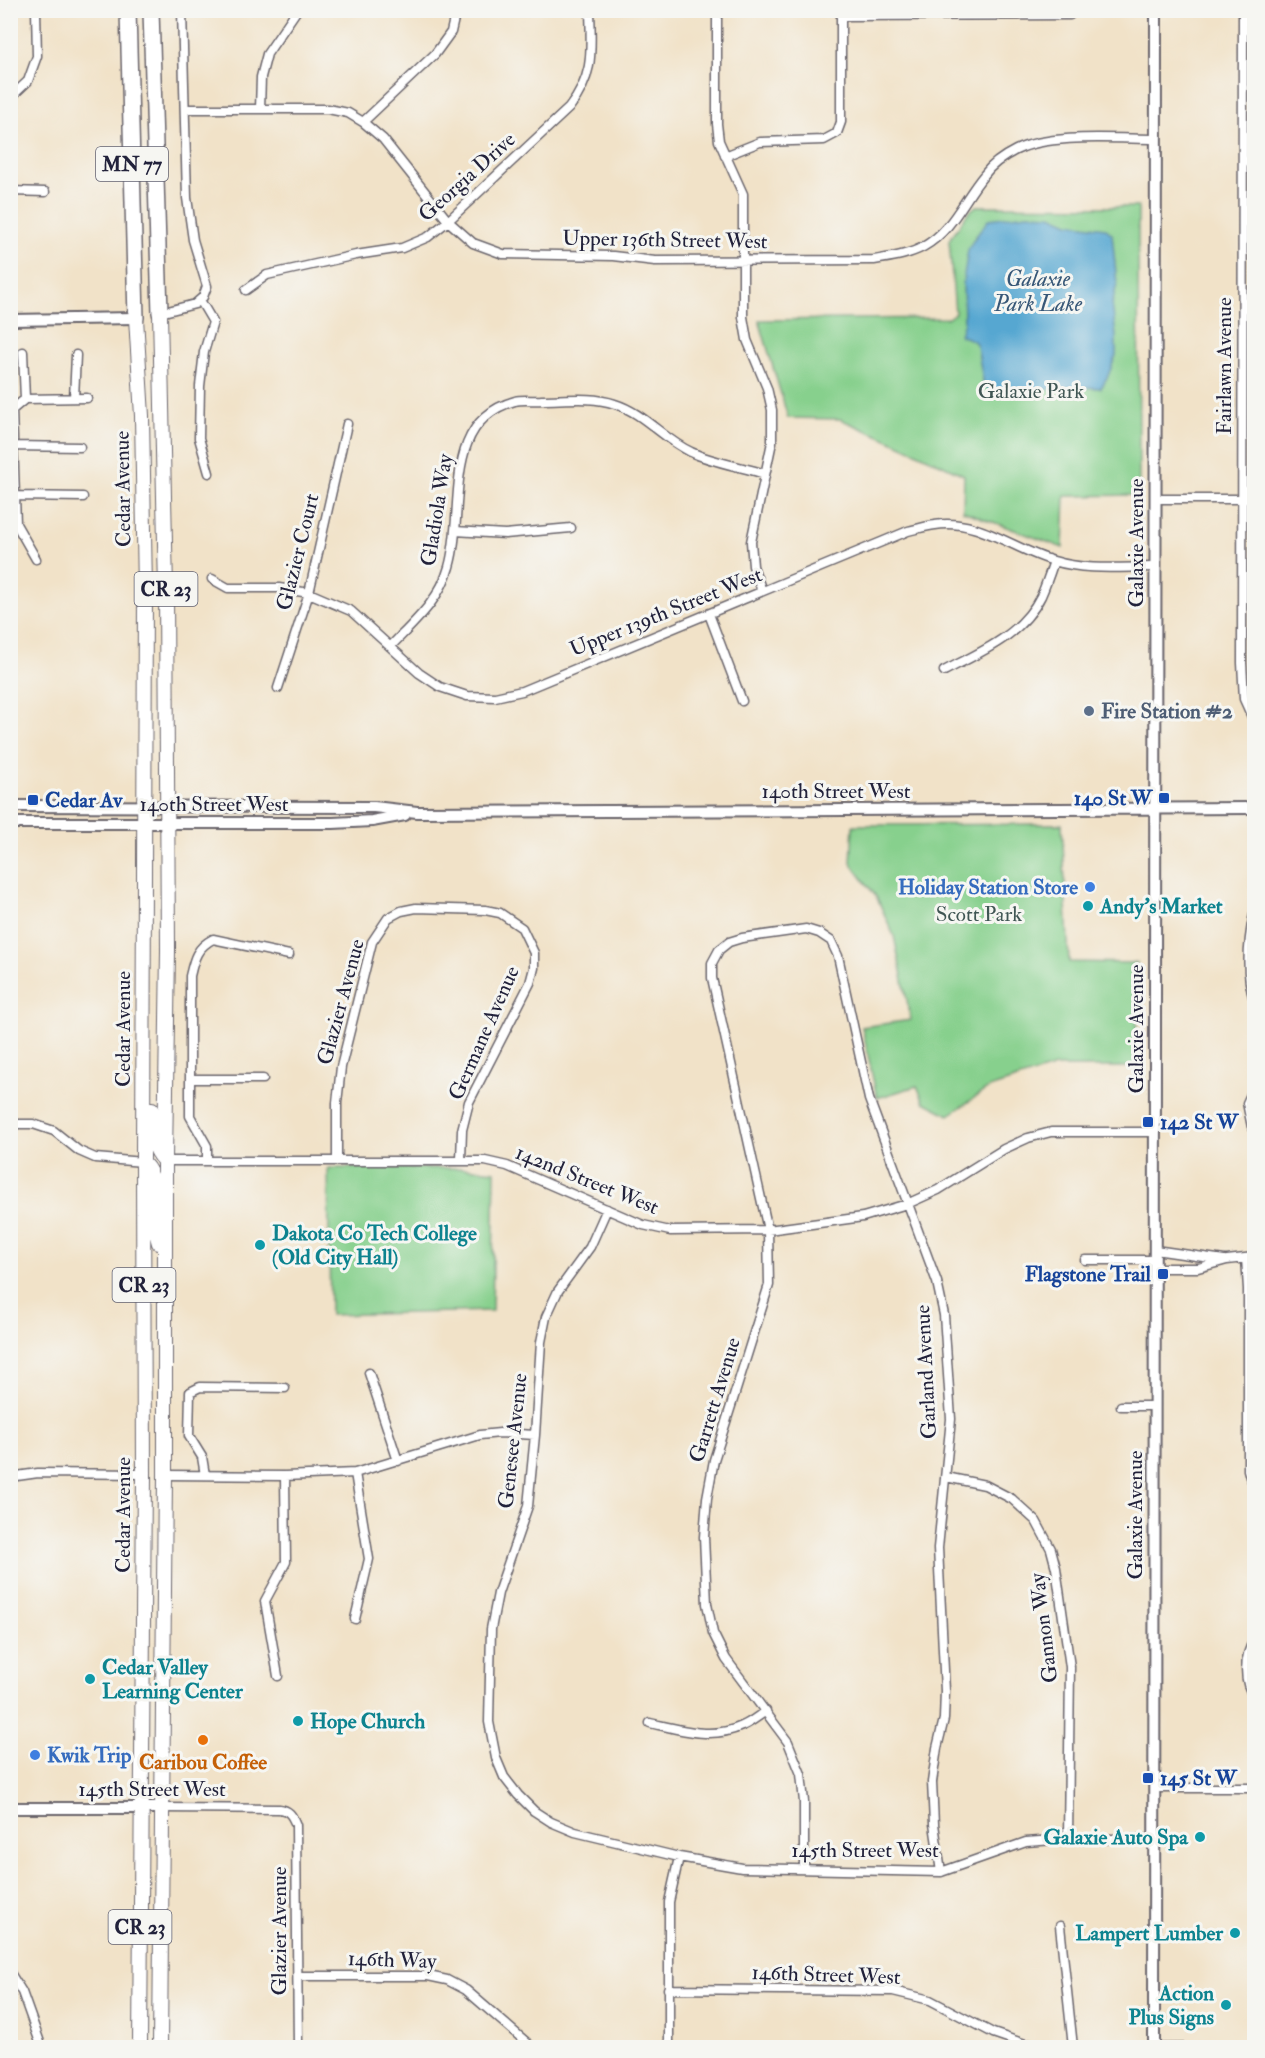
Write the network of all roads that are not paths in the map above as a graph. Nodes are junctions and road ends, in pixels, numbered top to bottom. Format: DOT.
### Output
graph roads {
  1 [pos="36,10"];
  2 [pos="128,10"];
  3 [pos="151,10"];
  4 [pos="182,10"];
  5 [pos="297,10"];
  6 [pos="456,10"];
  7 [pos="590,10"];
  8 [pos="717,10"];
  9 [pos="1156,10"];
  10 [pos="1243,10"];
  11 [pos="841,13"];
  12 [pos="1070,15"];
  13 [pos="10,98"];
  14 [pos="185,109"];
  15 [pos="260,109"];
  16 [pos="363,122"];
  17 [pos="1156,139"];
  18 [pos="725,156"];
  19 [pos="1243,161"];
  20 [pos="1254,161"];
  21 [pos="10,191"];
  22 [pos="45,192"];
  23 [pos="448,221"];
  24 [pos="743,260"];
  25 [pos="246,290"];
  26 [pos="198,302"];
  27 [pos="160,313"];
  28 [pos="136,318"];
  29 [pos="10,320"];
  30 [pos="23,352"];
  31 [pos="76,355"];
  32 [pos="74,398"];
  33 [pos="87,398"];
  34 [pos="25,399"];
  35 [pos="11,410"];
  36 [pos="347,424"];
  37 [pos="13,446"];
  38 [pos="80,447"];
  39 [pos="12,472"];
  40 [pos="209,473"];
  41 [pos="765,474"];
  42 [pos="15,496"];
  43 [pos="83,497"];
  44 [pos="1155,499"];
  45 [pos="1254,499"];
  46 [pos="1242,500"];
  47 [pos="571,528"];
  48 [pos="454,531"];
  49 [pos="36,559"];
  50 [pos="1054,561"];
  51 [pos="1155,567"];
  52 [pos="212,579"];
  53 [pos="762,591"];
  54 [pos="309,593"];
  55 [pos="709,614"];
  56 [pos="391,646"];
  57 [pos="944,671"];
  58 [pos="278,688"];
  59 [pos="742,701"];
  60 [pos="1253,719"];
  61 [pos="10,806"];
  62 [pos="144,806"];
  63 [pos="167,806"];
  64 [pos="1254,808"];
  65 [pos="1155,809"];
  66 [pos="417,812"];
  67 [pos="10,823"];
  68 [pos="144,824"];
  69 [pos="167,824"];
  70 [pos="485,910"];
  71 [pos="1254,914"];
  72 [pos="742,938"];
  73 [pos="289,955"];
  74 [pos="1254,1000"];
  75 [pos="143,1069"];
  76 [pos="192,1079"];
  77 [pos="263,1079"];
  78 [pos="1254,1088"];
  79 [pos="10,1124"];
  80 [pos="1252,1128"];
  81 [pos="1155,1132"];
  82 [pos="461,1160"];
  83 [pos="165,1161"];
  84 [pos="207,1161"];
  85 [pos="337,1161"];
  86 [pos="143,1162"];
  87 [pos="908,1204"];
  88 [pos="608,1209"];
  89 [pos="768,1230"];
  90 [pos="1250,1258"];
  91 [pos="1085,1260"];
  92 [pos="1155,1260"];
  93 [pos="1227,1260"];
  94 [pos="165,1278"];
  95 [pos="369,1373"];
  96 [pos="285,1388"];
  97 [pos="1121,1406"];
  98 [pos="1155,1406"];
  99 [pos="535,1435"];
  100 [pos="398,1461"];
  101 [pos="355,1473"];
  102 [pos="144,1474"];
  103 [pos="165,1475"];
  104 [pos="205,1475"];
  105 [pos="285,1476"];
  106 [pos="10,1477"];
  107 [pos="946,1477"];
  108 [pos="1254,1484"];
  109 [pos="355,1619"];
  110 [pos="1254,1641"];
  111 [pos="278,1676"];
  112 [pos="1254,1696"];
  113 [pos="766,1711"];
  114 [pos="650,1723"];
  115 [pos="1154,1788"];
  116 [pos="1254,1788"];
  117 [pos="10,1808"];
  118 [pos="141,1808"];
  119 [pos="162,1808"];
  120 [pos="292,1815"];
  121 [pos="1068,1839"];
  122 [pos="1154,1839"];
  123 [pos="679,1857"];
  124 [pos="804,1869"];
  125 [pos="941,1872"];
  126 [pos="1060,1926"];
  127 [pos="10,1973"];
  128 [pos="297,1976"];
  129 [pos="668,1989"];
  130 [pos="22,1992"];
  131 [pos="10,1995"];
  132 [pos="1073,2047"];
  133 [pos="1152,2047"];
  134 [pos="42,2048"];
  135 [pos="140,2048"];
  136 [pos="160,2048"];
  137 [pos="298,2048"];
  138 [pos="533,2048"];
  139 [pos="669,2048"];
  140 [pos="1080,2048"];
  141 [pos="1254,2048"];
  1 -- 13 [label="street"];
  2 -- 28 [label="highway, Cedar Avenue / MN 77"];
  3 -- 27 [label="highway, Cedar Avenue / MN 77"];
  4 -- 14 [label="street"];
  5 -- 15 [label="street"];
  6 -- 16 [label="street"];
  7 -- 23 [label="street, Georgia Drive"];
  8 -- 18 [label="street"];
  9 -- 17 [label="street, Galaxie Avenue"];
  10 -- 19 [label="street, Fairlawn Avenue"];
  11 -- 12 [label="street"];
  11 -- 18 [label="street"];
  14 -- 15 [label="street, Upper 136th Street West"];
  14 -- 26 [label="street"];
  15 -- 16 [label="street, Upper 136th Street West"];
  16 -- 23 [label="street, Upper 136th Street West"];
  17 -- 24 [label="street, Upper 136th Street West"];
  17 -- 44 [label="street, Galaxie Avenue"];
  18 -- 24 [label="street"];
  19 -- 20 [label="street"];
  19 -- 46 [label="street, Fairlawn Avenue"];
  21 -- 22 [label="street"];
  23 -- 24 [label="street, Upper 136th Street West"];
  23 -- 25 [label="street, Georgia Drive"];
  24 -- 41 [label="street"];
  26 -- 27 [label="street"];
  26 -- 40 [label="street"];
  27 -- 63 [label="highway, Cedar Avenue / CR 23"];
  28 -- 29 [label="street"];
  28 -- 62 [label="highway, Cedar Avenue / CR 23"];
  30 -- 34 [label="street"];
  31 -- 32 [label="street"];
  32 -- 33 [label="street"];
  32 -- 34 [label="street"];
  34 -- 35 [label="street"];
  35 -- 37 [label="street"];
  36 -- 54 [label="street, Glazier Court"];
  37 -- 38 [label="street"];
  37 -- 39 [label="street"];
  39 -- 42 [label="street"];
  41 -- 48 [label="street, Gladiola Way"];
  41 -- 53 [label="street"];
  42 -- 43 [label="street"];
  42 -- 49 [label="street"];
  44 -- 46 [label="street"];
  44 -- 51 [label="street, Galaxie Avenue"];
  45 -- 46 [label="street"];
  46 -- 60 [label="street, Fairlawn Avenue"];
  47 -- 48 [label="street"];
  48 -- 56 [label="street, Gladiola Way"];
  50 -- 51 [label="street, Upper 139th Street West"];
  50 -- 53 [label="street, Upper 139th Street West"];
  50 -- 57 [label="street"];
  51 -- 65 [label="street, Galaxie Avenue"];
  52 -- 54 [label="street, Upper 139th Street West"];
  53 -- 55 [label="street, Upper 139th Street West"];
  54 -- 56 [label="street, Upper 139th Street West"];
  54 -- 58 [label="street, Glazier Court"];
  55 -- 56 [label="street, Upper 139th Street West"];
  55 -- 59 [label="street"];
  61 -- 62 [label="street, 140th Street West"];
  62 -- 63 [label="street, 140th Street West"];
  62 -- 68 [label="highway, Cedar Avenue / CR 23"];
  63 -- 66 [label="street, 140th Street West"];
  63 -- 69 [label="highway, Cedar Avenue / CR 23"];
  64 -- 65 [label="street, 140th Street West"];
  65 -- 66 [label="street, 140th Street West"];
  65 -- 81 [label="street, Galaxie Avenue"];
  66 -- 69 [label="street, 140th Street West"];
  67 -- 68 [label="street, 140th Street West"];
  68 -- 69 [label="street, 140th Street West"];
  68 -- 75 [label="highway, Cedar Avenue / CR 23"];
  69 -- 83 [label="highway, Cedar Avenue / CR 23"];
  70 -- 82 [label="street, Germane Avenue"];
  70 -- 85 [label="street, Glazier Avenue"];
  71 -- 74 [label="street"];
  72 -- 87 [label="street, Garland Avenue"];
  72 -- 89 [label="street, Garrett Avenue"];
  73 -- 76 [label="street"];
  75 -- 83 [label="highway"];
  75 -- 86 [label="highway, Cedar Avenue / CR 23"];
  76 -- 77 [label="street"];
  76 -- 84 [label="street"];
  78 -- 80 [label="street"];
  79 -- 86 [label="street"];
  81 -- 87 [label="street, 142nd Street West"];
  81 -- 92 [label="street, Galaxie Avenue"];
  82 -- 85 [label="street, 142nd Street West"];
  82 -- 88 [label="street, 142nd Street West"];
  83 -- 84 [label="street, 142nd Street West"];
  83 -- 94 [label="highway, Cedar Avenue / CR 23"];
  84 -- 85 [label="street, 142nd Street West"];
  86 -- 94 [label="highway"];
  86 -- 102 [label="highway, Cedar Avenue / CR 23"];
  87 -- 89 [label="street, 142nd Street West"];
  87 -- 107 [label="street, Garland Avenue"];
  88 -- 89 [label="street, 142nd Street West"];
  88 -- 99 [label="street, Genesee Avenue"];
  89 -- 113 [label="street, Garrett Avenue"];
  90 -- 93 [label="street"];
  90 -- 108 [label="street"];
  91 -- 92 [label="street"];
  92 -- 93 [label="street"];
  92 -- 93 [label="street"];
  92 -- 98 [label="street, Galaxie Avenue"];
  94 -- 103 [label="highway, Cedar Avenue / CR 23"];
  95 -- 100 [label="street"];
  96 -- 104 [label="street"];
  97 -- 98 [label="street"];
  98 -- 115 [label="street, Galaxie Avenue"];
  99 -- 100 [label="street"];
  99 -- 123 [label="street, Genesee Avenue"];
  100 -- 101 [label="street"];
  101 -- 105 [label="street"];
  101 -- 109 [label="street"];
  102 -- 106 [label="street"];
  102 -- 118 [label="highway, Cedar Avenue / CR 23"];
  103 -- 104 [label="street"];
  103 -- 119 [label="highway, Cedar Avenue / CR 23"];
  104 -- 105 [label="street"];
  105 -- 111 [label="street"];
  107 -- 121 [label="street, Gannon Way"];
  107 -- 125 [label="street, Garland Avenue"];
  110 -- 112 [label="street"];
  113 -- 114 [label="street"];
  113 -- 124 [label="street, Garrett Avenue"];
  115 -- 116 [label="street"];
  115 -- 122 [label="street, Galaxie Avenue"];
  117 -- 118 [label="street, 145th Street West"];
  118 -- 119 [label="street, 145th Street West"];
  118 -- 135 [label="highway, Cedar Avenue / CR 23"];
  119 -- 120 [label="street, 145th Street West"];
  119 -- 136 [label="highway, Cedar Avenue / CR 23"];
  120 -- 128 [label="street, Glazier Avenue"];
  121 -- 122 [label="street, 145th Street West"];
  121 -- 125 [label="street, 145th Street West"];
  122 -- 133 [label="street, Galaxie Avenue"];
  123 -- 124 [label="street, 145th Street West"];
  123 -- 129 [label="street"];
  124 -- 125 [label="street, 145th Street West"];
  126 -- 132 [label="street"];
  127 -- 130 [label="street"];
  128 -- 137 [label="street, Glazier Avenue"];
  128 -- 138 [label="street, 146th Way"];
  129 -- 132 [label="street, 146th Street West"];
  129 -- 139 [label="street"];
  130 -- 131 [label="street"];
  130 -- 134 [label="street"];
  132 -- 140 [label="street, 146th Street West"];
  133 -- 141 [label="street"];
}
